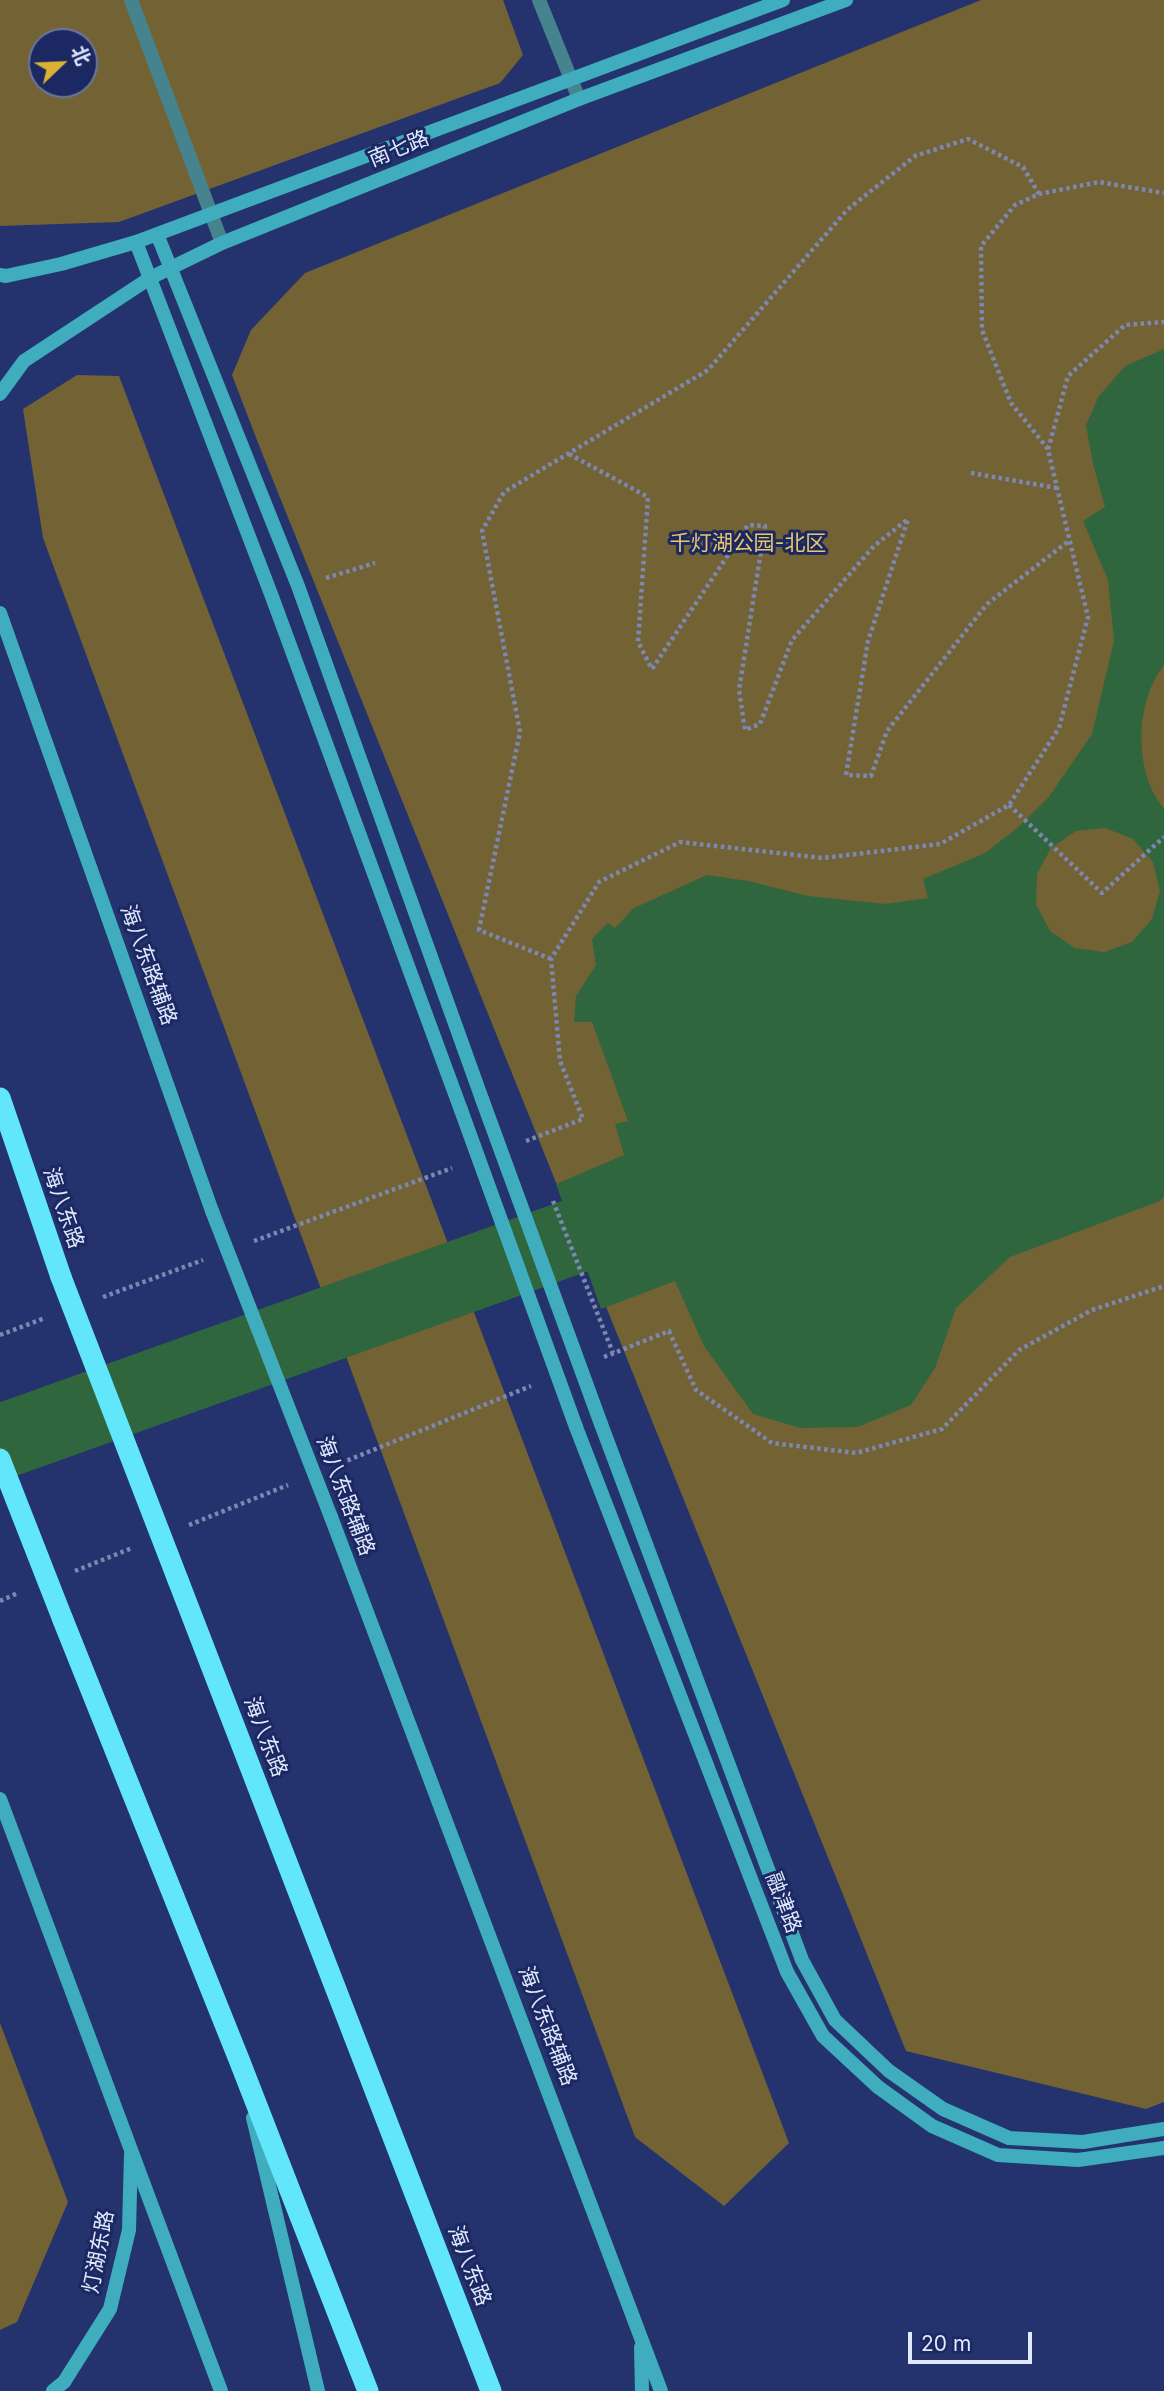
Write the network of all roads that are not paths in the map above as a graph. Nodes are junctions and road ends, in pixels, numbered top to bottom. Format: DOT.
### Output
graph roads {
  1 [pos="131,0"];
  2 [pos="539,0"];
  3 [pos="783,0"];
  4 [pos="846,0"];
  5 [pos="571,79"];
  6 [pos="579,99"];
  7 [pos="211,214"];
  8 [pos="157,234"];
  9 [pos="136,242"];
  10 [pos="222,243"];
  11 [pos="171,268"];
  12 [pos="0,275"];
  13 [pos="150,278"];
  14 [pos="0,394"];
  15 [pos="0,613"];
  16 [pos="0,1098"];
  17 [pos="0,1459"];
  18 [pos="0,1799"];
  19 [pos="240,2062"];
  20 [pos="1164,2129"];
  21 [pos="131,2146"];
  22 [pos="1164,2148"];
  23 [pos="640,2334"];
  24 [pos="53,2391"];
  25 [pos="221,2391"];
  26 [pos="318,2391"];
  27 [pos="368,2391"];
  28 [pos="491,2391"];
  29 [pos="642,2391"];
  30 [pos="661,2391"];
  1 -- 7 [label="lane"];
  2 -- 5 [label="lane"];
  3 -- 5 [label="street, 南七路"];
  4 -- 6 [label="street, 南七路"];
  5 -- 6 [label="lane"];
  5 -- 7 [label="street, 南七路"];
  6 -- 10 [label="street, 南七路"];
  7 -- 8 [label="street, 南七路"];
  7 -- 10 [label="lane"];
  8 -- 9 [label="street, 南七路"];
  8 -- 11 [label="street, 融津路"];
  9 -- 12 [label="street, 南七路"];
  9 -- 13 [label="street, 融津路"];
  10 -- 11 [label="street, 南七路"];
  11 -- 13 [label="street, 南七路"];
  11 -- 20 [label="street, 融津路, bridge"];
  13 -- 14 [label="street, 南七路"];
  13 -- 22 [label="street, 融津路, bridge"];
  15 -- 23 [label="street, 海八东路辅路, bridge"];
  16 -- 28 [label="highway, 海八东路, bridge"];
  17 -- 19 [label="highway, bridge"];
  18 -- 21 [label="street"];
  19 -- 26 [label="street"];
  19 -- 27 [label="highway"];
  21 -- 24 [label="street, 灯湖东路"];
  21 -- 25 [label="street"];
  23 -- 29 [label="street"];
  23 -- 30 [label="street, 海八东路辅路"];
}
